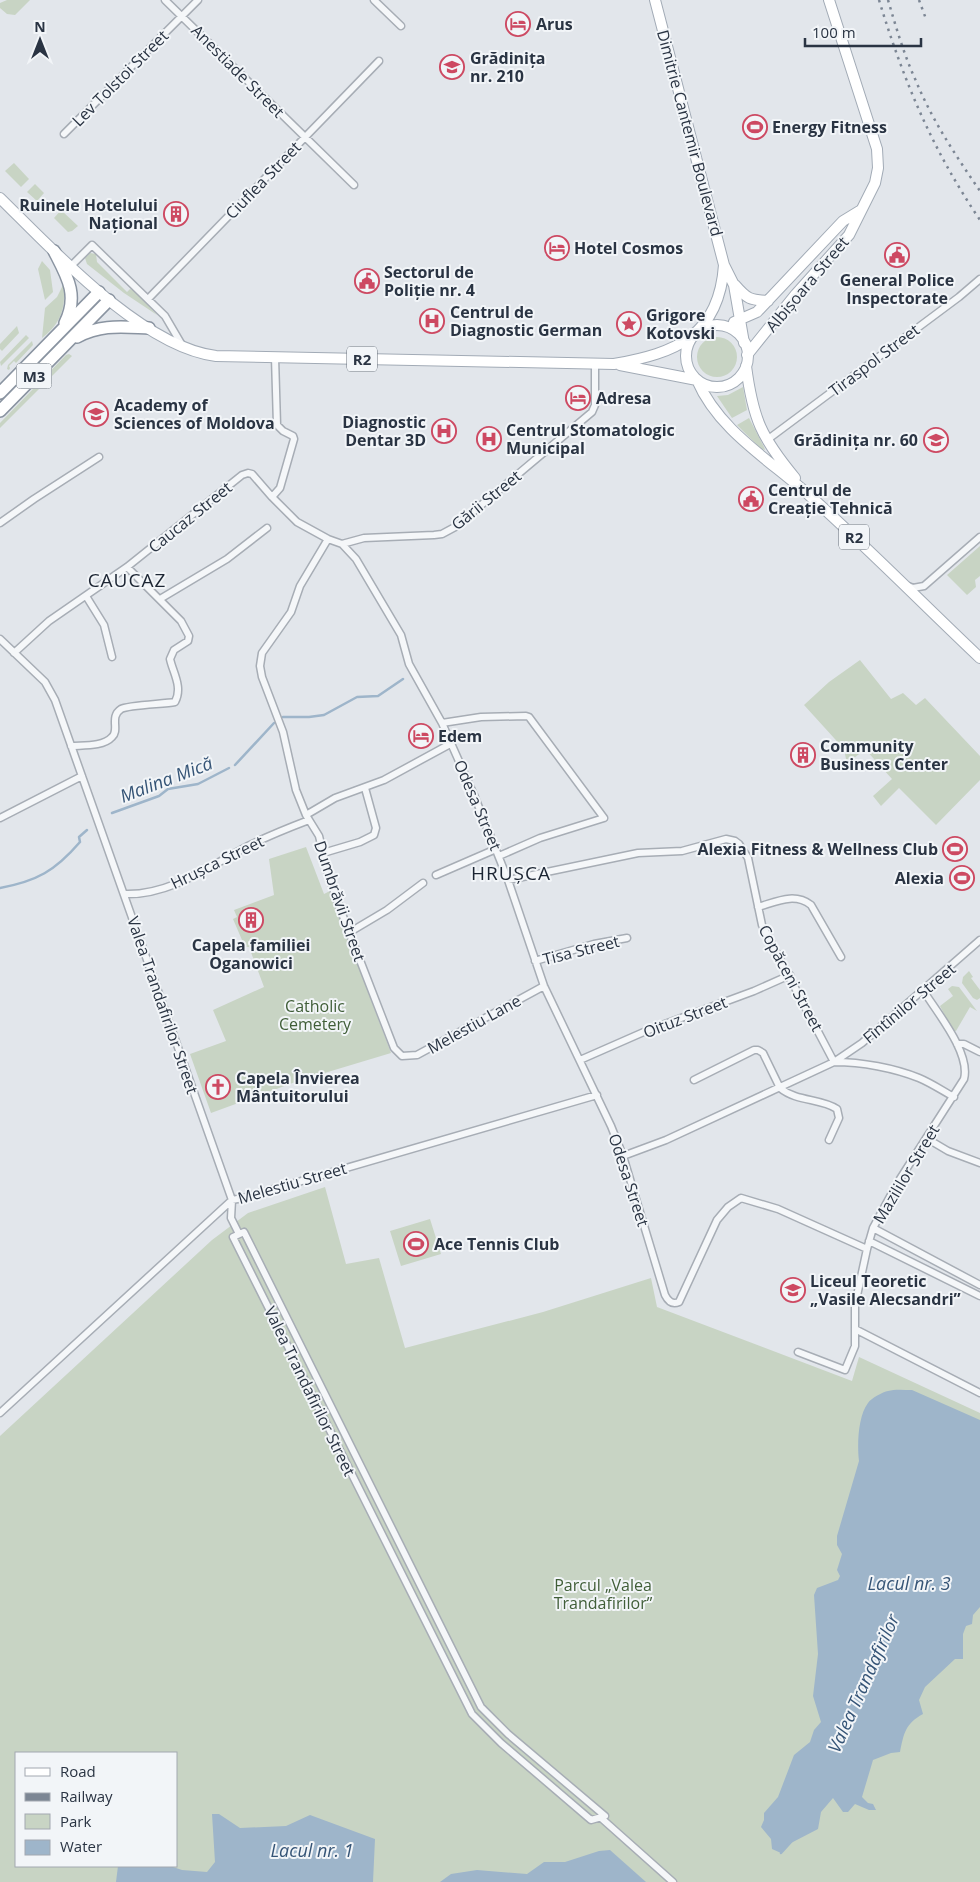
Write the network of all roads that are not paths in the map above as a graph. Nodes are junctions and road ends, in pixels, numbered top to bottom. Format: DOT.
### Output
graph roads {
  1 [pos="165,0"];
  2 [pos="198,0"];
  3 [pos="374,0"];
  4 [pos="655,0"];
  5 [pos="829,0"];
  6 [pos="182,16"];
  7 [pos="402,26"];
  8 [pos="379,61"];
  9 [pos="64,134"];
  10 [pos="305,137"];
  11 [pos="354,185"];
  12 [pos="0,198"];
  13 [pos="861,210"];
  14 [pos="54,251"];
  15 [pos="724,265"];
  16 [pos="71,266"];
  17 [pos="980,279"];
  18 [pos="734,284"];
  19 [pos="99,292"];
  20 [pos="148,299"];
  21 [pos="109,300"];
  22 [pos="768,301"];
  23 [pos="740,320"];
  24 [pos="722,326"];
  25 [pos="149,328"];
  26 [pos="60,333"];
  27 [pos="694,336"];
  28 [pos="69,341"];
  29 [pos="744,343"];
  30 [pos="182,346"];
  31 [pos="275,357"];
  32 [pos="747,360"];
  33 [pos="595,364"];
  34 [pos="614,364"];
  35 [pos="697,380"];
  36 [pos="0,393"];
  37 [pos="0,411"];
  38 [pos="767,440"];
  39 [pos="99,457"];
  40 [pos="248,473"];
  41 [pos="809,495"];
  42 [pos="272,497"];
  43 [pos="0,523"];
  44 [pos="268,528"];
  45 [pos="980,537"];
  46 [pos="328,539"];
  47 [pos="342,544"];
  48 [pos="127,567"];
  49 [pos="898,580"];
  50 [pos="86,596"];
  51 [pos="160,599"];
  52 [pos="0,639"];
  53 [pos="14,653"];
  54 [pos="112,657"];
  55 [pos="980,658"];
  56 [pos="442,723"];
  57 [pos="452,743"];
  58 [pos="71,746"];
  59 [pos="82,776"];
  60 [pos="365,788"];
  61 [pos="307,817"];
  62 [pos="0,818"];
  63 [pos="497,852"];
  64 [pos="323,853"];
  65 [pos="436,875"];
  66 [pos="508,880"];
  67 [pos="422,883"];
  68 [pos="124,894"];
  69 [pos="758,907"];
  70 [pos="350,932"];
  71 [pos="627,938"];
  72 [pos="980,940"];
  73 [pos="841,957"];
  74 [pos="535,961"];
  75 [pos="790,975"];
  76 [pos="544,986"];
  77 [pos="923,990"];
  78 [pos="957,1044"];
  79 [pos="980,1052"];
  80 [pos="402,1056"];
  81 [pos="580,1060"];
  82 [pos="834,1062"];
  83 [pos="694,1080"];
  84 [pos="780,1088"];
  85 [pos="597,1095"];
  86 [pos="954,1097"];
  87 [pos="926,1138"];
  88 [pos="829,1140"];
  89 [pos="623,1156"];
  90 [pos="980,1163"];
  91 [pos="232,1200"];
  92 [pos="873,1228"];
  93 [pos="239,1234"];
  94 [pos="869,1241"];
  95 [pos="867,1249"];
  96 [pos="980,1285"];
  97 [pos="980,1296"];
  98 [pos="855,1329"];
  99 [pos="798,1352"];
  100 [pos="980,1393"];
  101 [pos="0,1413"];
  102 [pos="400,1547"];
  103 [pos="390,1552"];
  104 [pos="461,1671"];
  105 [pos="452,1675"];
  106 [pos="600,1818"];
  107 [pos="673,1882"];
  1 -- 6 [label="street, Anestiade Street"];
  2 -- 6 [label="street, Lev Tolstoi Street"];
  3 -- 7 [label="street"];
  4 -- 15 [label="main road, Dimitrie Cantemir Boulevard"];
  5 -- 13 [label="main road, Albișoara Street"];
  6 -- 9 [label="street, Lev Tolstoi Street"];
  6 -- 10 [label="street, Anestiade Street"];
  8 -- 10 [label="street, Ciuflea Street"];
  10 -- 11 [label="street, Anestiade Street"];
  10 -- 20 [label="street, Ciuflea Street"];
  12 -- 14 [label="main road, R2"];
  13 -- 22 [label="main road, Albișoara Street"];
  13 -- 32 [label="main road, Albișoara Street"];
  14 -- 16 [label="main road, R2"];
  14 -- 26 [label="highway"];
  15 -- 18 [label="main road, Dimitrie Cantemir Boulevard"];
  15 -- 27 [label="main road, Dimitrie Cantemir Boulevard"];
  16 -- 19 [label="main road, R2"];
  16 -- 20 [label="street"];
  17 -- 38 [label="street, Tiraspol Street"];
  18 -- 22 [label="main road"];
  18 -- 23 [label="main road, Dimitrie Cantemir Boulevard"];
  19 -- 21 [label="main road, R2"];
  19 -- 26 [label="highway, M3"];
  20 -- 30 [label="street"];
  21 -- 25 [label="main road, R2"];
  21 -- 28 [label="highway, M3"];
  22 -- 23 [label="main road, Albișoara Street"];
  23 -- 24 [label="main road, Albișoara Street"];
  23 -- 29 [label="main road, Dimitrie Cantemir Boulevard"];
  24 -- 27 [label="main road"];
  24 -- 29 [label="main road"];
  25 -- 28 [label="highway"];
  25 -- 30 [label="main road, R2"];
  26 -- 36 [label="highway, M3"];
  27 -- 34 [label="main road, R2"];
  27 -- 35 [label="main road"];
  28 -- 37 [label="highway, M3"];
  29 -- 32 [label="main road"];
  30 -- 31 [label="main road, R2"];
  31 -- 33 [label="main road, R2"];
  31 -- 42 [label="street"];
  32 -- 35 [label="main road"];
  32 -- 38 [label="main road, R2"];
  33 -- 34 [label="main road, R2"];
  33 -- 47 [label="street, Gării Street"];
  34 -- 35 [label="main road, R2"];
  35 -- 41 [label="main road, R2"];
  38 -- 41 [label="main road, R2"];
  39 -- 43 [label="street"];
  40 -- 42 [label="street, Odesa Street"];
  40 -- 48 [label="street, Caucaz Street"];
  41 -- 49 [label="main road, R2"];
  42 -- 46 [label="street, Odesa Street"];
  44 -- 51 [label="street"];
  45 -- 49 [label="street"];
  46 -- 47 [label="street, Odesa Street"];
  46 -- 61 [label="street, Dumbrăvii Street"];
  47 -- 56 [label="street, Odesa Street"];
  48 -- 50 [label="street, Caucaz Street"];
  48 -- 51 [label="street"];
  49 -- 55 [label="main road, R2"];
  50 -- 53 [label="street, Caucaz Street"];
  50 -- 54 [label="street"];
  51 -- 58 [label="street"];
  52 -- 53 [label="street, Valea Trandafirilor Street"];
  53 -- 58 [label="street, Valea Trandafirilor Street"];
  56 -- 57 [label="street, Odesa Street"];
  56 -- 63 [label="street"];
  57 -- 60 [label="street, Hrușca Street"];
  57 -- 63 [label="street, Odesa Street"];
  58 -- 59 [label="street, Valea Trandafirilor Street"];
  59 -- 62 [label="street"];
  59 -- 68 [label="street, Valea Trandafirilor Street"];
  60 -- 61 [label="street, Hrușca Street"];
  60 -- 64 [label="street"];
  61 -- 64 [label="street, Dumbrăvii Street"];
  61 -- 68 [label="street, Hrușca Street"];
  63 -- 65 [label="street"];
  63 -- 66 [label="street, Odesa Street"];
  64 -- 70 [label="street, Dumbrăvii Street"];
  66 -- 69 [label="street, Copăceni Street"];
  66 -- 74 [label="street, Odesa Street"];
  67 -- 70 [label="street"];
  68 -- 91 [label="street, Valea Trandafirilor Street"];
  69 -- 73 [label="street"];
  69 -- 75 [label="street, Copăceni Street"];
  70 -- 80 [label="street, Dumbrăvii Street"];
  71 -- 74 [label="street, Tisa Street"];
  72 -- 77 [label="street, Fîntînilor Street"];
  74 -- 76 [label="street, Odesa Street"];
  75 -- 81 [label="street, Oituz Street"];
  75 -- 82 [label="street, Copăceni Street"];
  76 -- 80 [label="street, Melestiu Lane"];
  76 -- 81 [label="street, Odesa Street"];
  77 -- 78 [label="street, Mazililor Street"];
  77 -- 82 [label="street, Fîntînilor Street"];
  78 -- 79 [label="street"];
  78 -- 86 [label="street, Mazililor Street"];
  81 -- 85 [label="street, Odesa Street"];
  82 -- 84 [label="street, Fîntînilor Street"];
  82 -- 86 [label="street, Fîntînilor Street"];
  83 -- 84 [label="street"];
  84 -- 88 [label="street"];
  84 -- 89 [label="street, Fîntînilor Street"];
  85 -- 89 [label="street, Odesa Street"];
  85 -- 91 [label="street, Melestiu Street"];
  86 -- 87 [label="street, Mazililor Street"];
  87 -- 90 [label="street"];
  87 -- 92 [label="street, Mazililor Street"];
  89 -- 95 [label="street, Odesa Street"];
  91 -- 93 [label="street, Valea Trandafirilor Street"];
  91 -- 101 [label="street, Melestiu Street"];
  92 -- 94 [label="street, Mazililor Street"];
  92 -- 96 [label="street"];
  93 -- 102 [label="street, Valea Trandafirilor Street"];
  93 -- 103 [label="street, Valea Trandafirilor Street"];
  94 -- 95 [label="street, Mazililor Street"];
  94 -- 97 [label="street"];
  95 -- 98 [label="street, Mazililor Street"];
  98 -- 99 [label="street, Mazililor Street"];
  98 -- 100 [label="street"];
  102 -- 103 [label="street"];
  102 -- 104 [label="street, Valea Trandafirilor Street"];
  103 -- 105 [label="street, Valea Trandafirilor Street"];
  104 -- 105 [label="street"];
  104 -- 106 [label="street, Valea Trandafirilor Street"];
  105 -- 106 [label="street, Valea Trandafirilor Street"];
  106 -- 107 [label="street, Valea Trandafirilor Street"];
}
